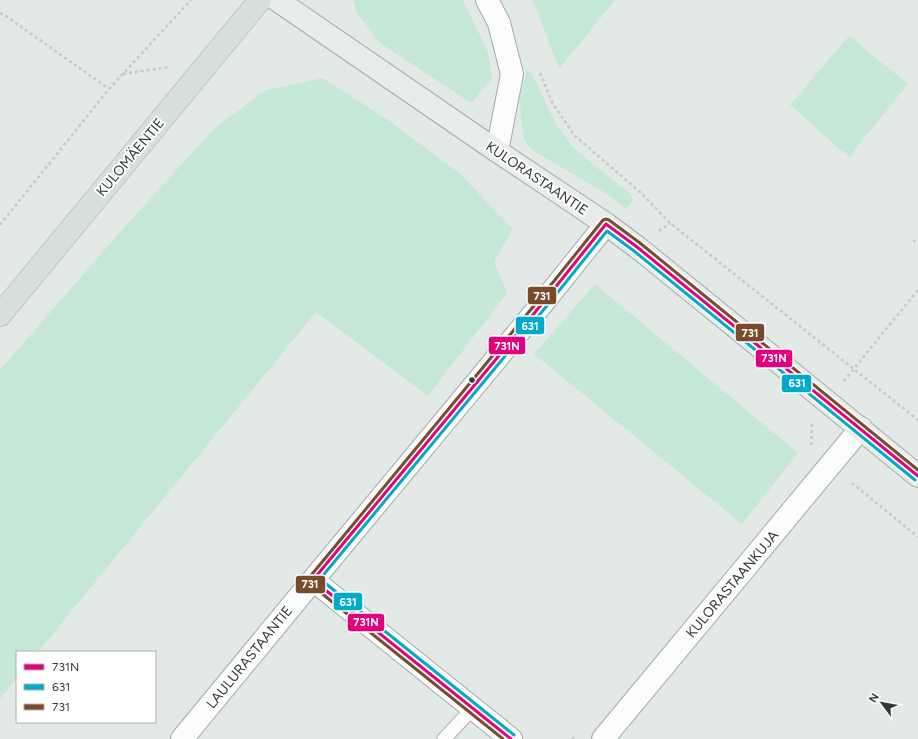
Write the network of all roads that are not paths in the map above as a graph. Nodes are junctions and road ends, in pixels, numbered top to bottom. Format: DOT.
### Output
graph roads {
  1 [pos="260,0"];
  2 [pos="277,0"];
  3 [pos="487,0"];
  4 [pos="497,151"];
  5 [pos="606,224"];
  6 [pos="0,315"];
  7 [pos="861,428"];
  8 [pos="918,476"];
  9 [pos="313,580"];
  10 [pos="472,708"];
  11 [pos="182,739"];
  12 [pos="444,739"];
  13 [pos="512,739"];
  14 [pos="603,739"];
  1 -- 6 [label="main road, KULOMÄENTIE"];
  2 -- 4 [label="street, KULORASTAANTIE"];
  3 -- 4 [label="street"];
  4 -- 5 [label="street, KULORASTAANTIE"];
  5 -- 7 [label="street, KULORASTAANTIE"];
  5 -- 9 [label="street, LAULURASTAANTIE"];
  7 -- 8 [label="street, KULORASTAANTIE"];
  7 -- 14 [label="street, KULORASTAANKUJA"];
  9 -- 10 [label="street"];
  9 -- 11 [label="street, LAULURASTAANTIE"];
  10 -- 12 [label="lane"];
  10 -- 13 [label="street"];
}
